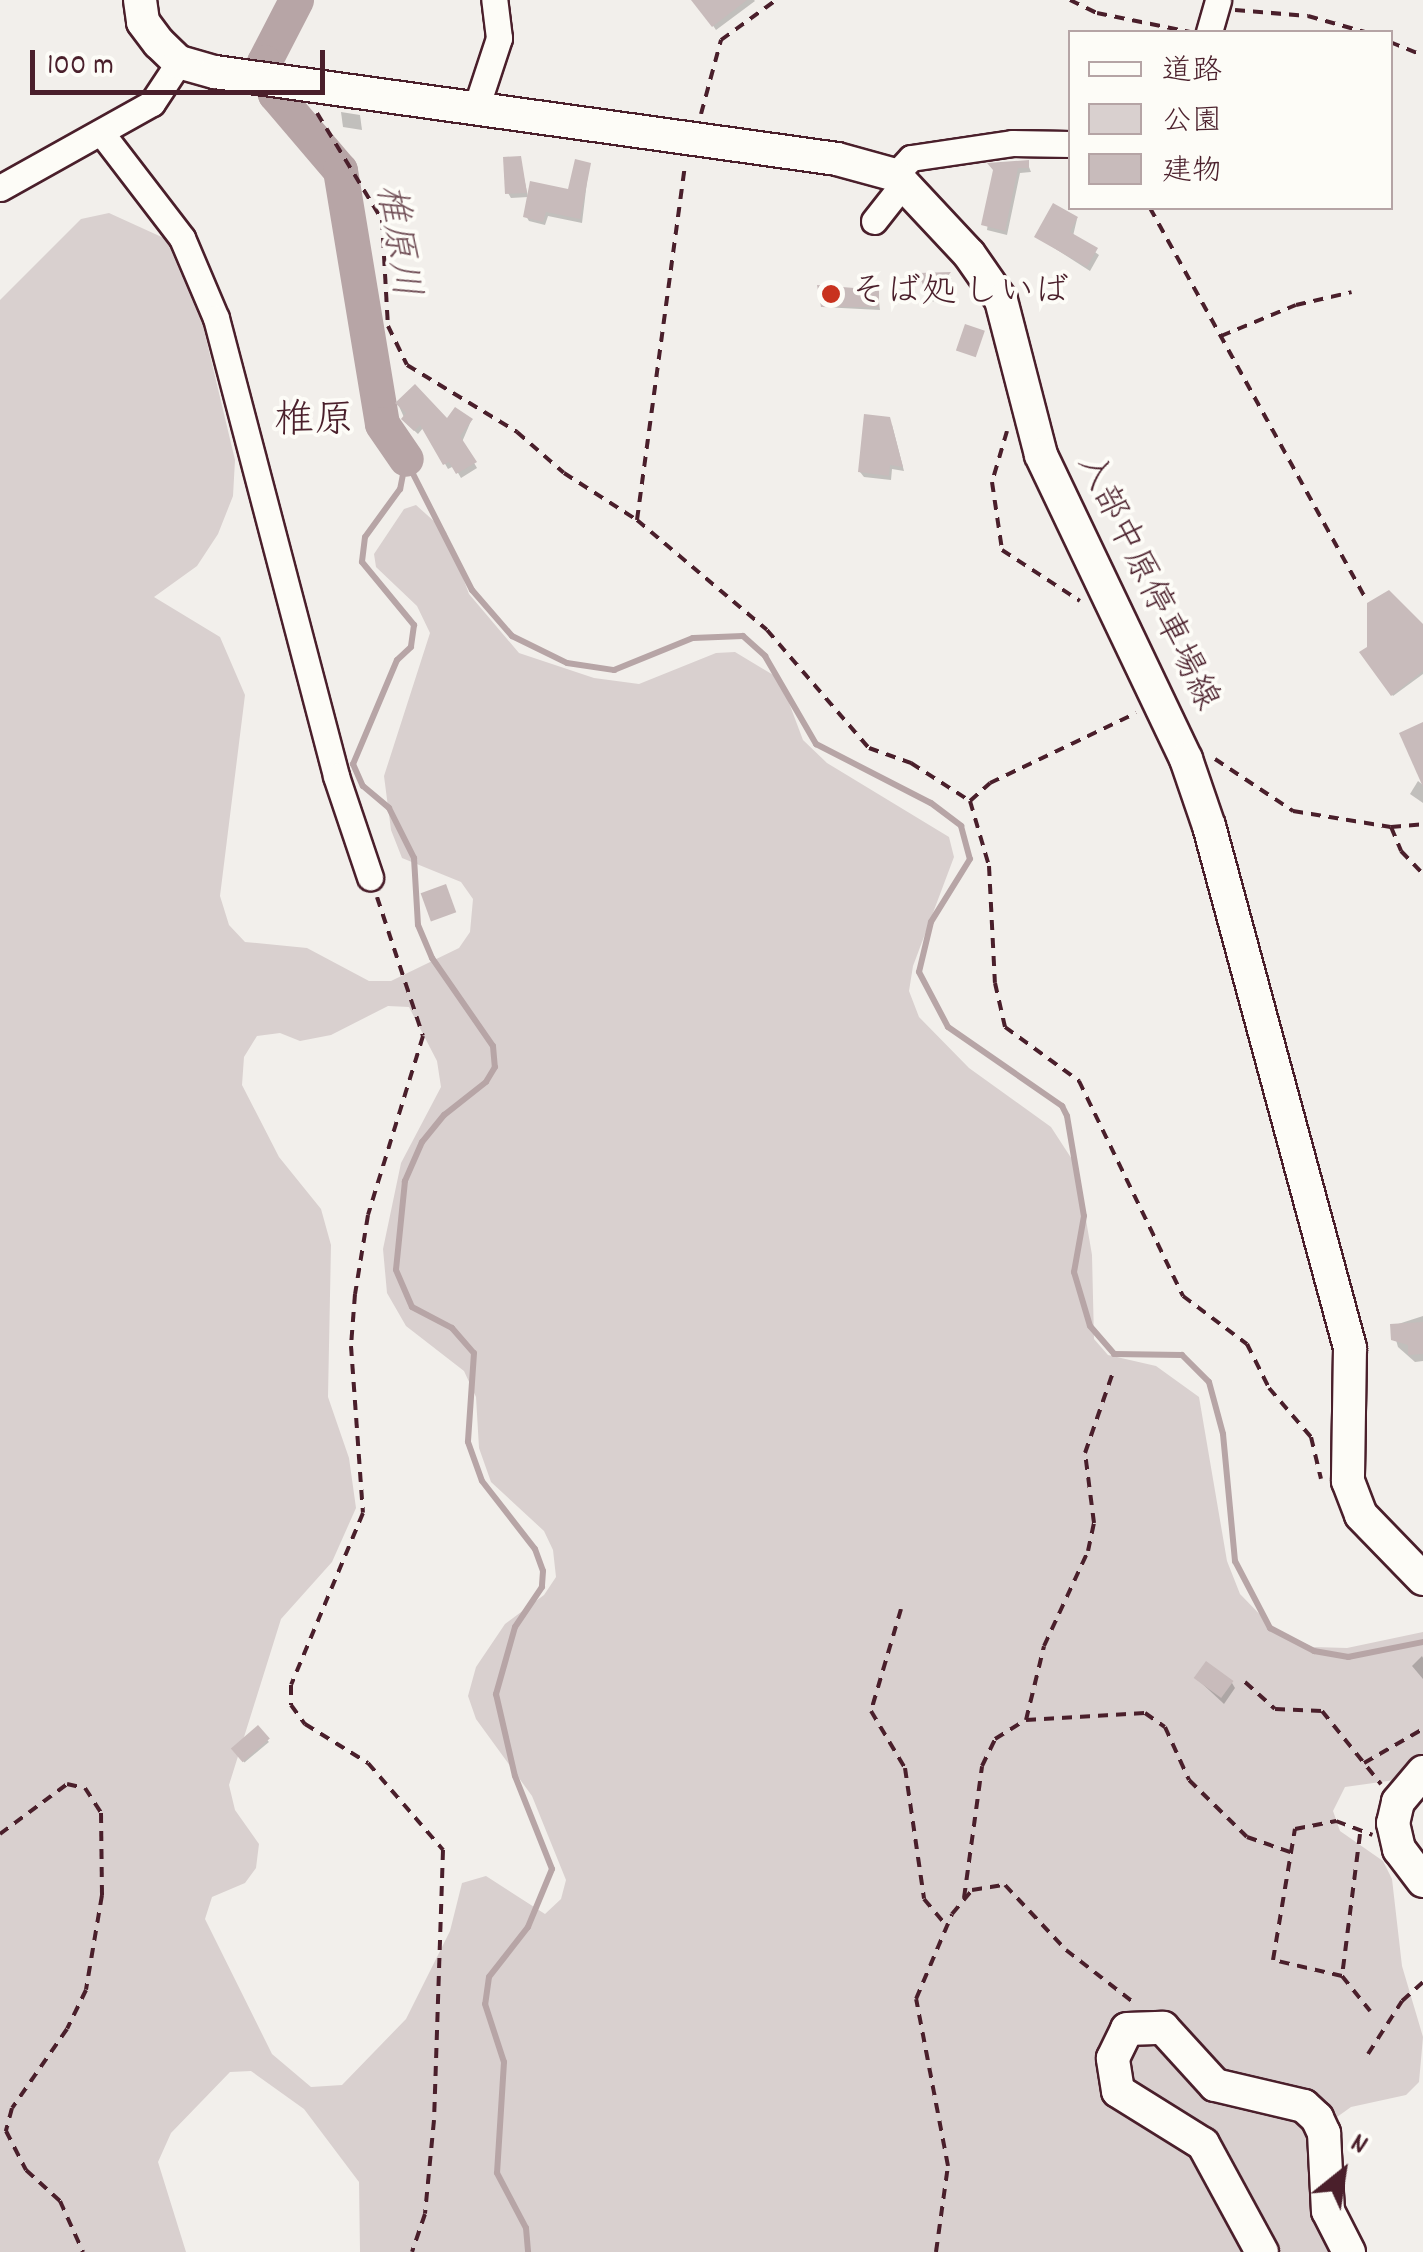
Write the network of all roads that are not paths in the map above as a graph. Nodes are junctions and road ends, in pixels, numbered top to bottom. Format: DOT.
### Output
graph roads {
  1 [pos="140,0"];
  2 [pos="494,0"];
  3 [pos="179,62"];
  4 [pos="475,112"];
  5 [pos="103,134"];
  6 [pos="1068,144"];
  7 [pos="900,179"];
  8 [pos="0,188"];
  9 [pos="874,220"];
  10 [pos="370,877"];
  11 [pos="1423,1580"];
  12 [pos="1423,1772"];
  13 [pos="1423,1881"];
  14 [pos="1262,2252"];
  15 [pos="1349,2252"];
  1 -- 3 [label="main road"];
  2 -- 4 [label="street"];
  3 -- 4 [label="main road"];
  3 -- 5 [label="street"];
  4 -- 7 [label="main road"];
  5 -- 8 [label="street"];
  5 -- 10 [label="street"];
  6 -- 7 [label="street"];
  7 -- 9 [label="street"];
  7 -- 11 [label="main road, 入部中原停車場線"];
  12 -- 13 [label="main road"];
  14 -- 15 [label="main road"];
}
